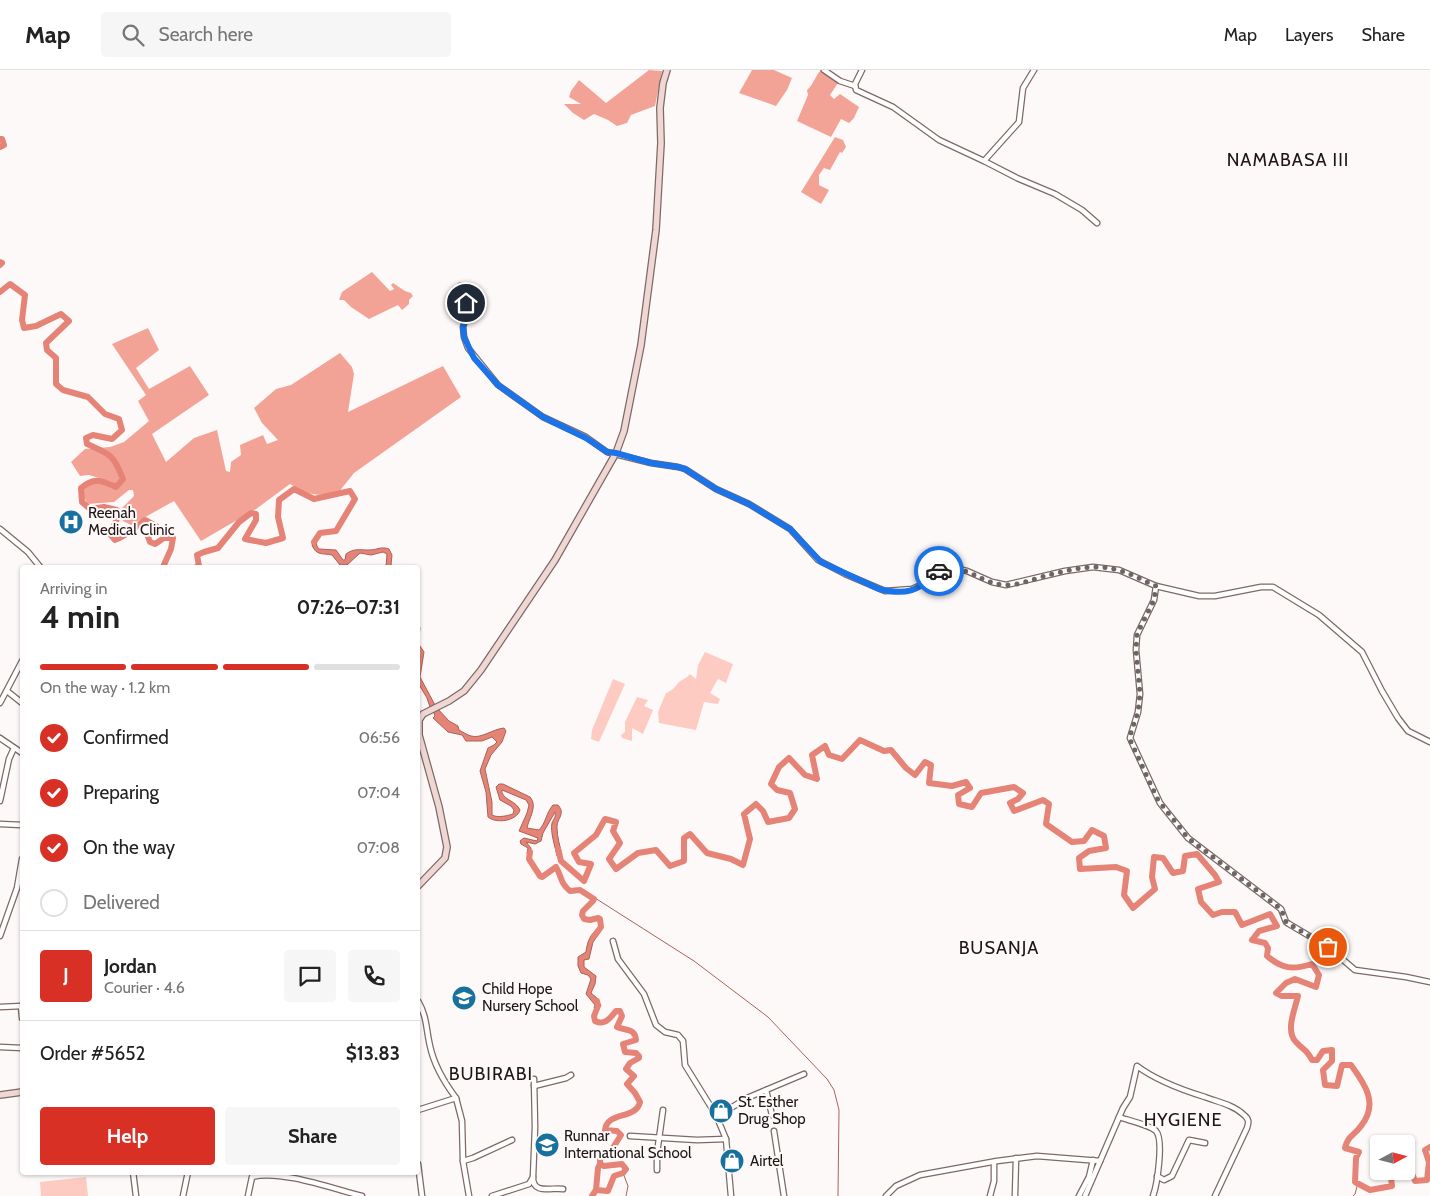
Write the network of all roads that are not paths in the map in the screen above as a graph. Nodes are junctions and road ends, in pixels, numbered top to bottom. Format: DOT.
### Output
graph roads {
  1 [pos="667,70"];
  2 [pos="824,70"];
  3 [pos="862,70"];
  4 [pos="1034,70"];
  5 [pos="855,86"];
  6 [pos="984,161"];
  7 [pos="1097,223"];
  8 [pos="460,286"];
  9 [pos="616,453"];
  10 [pos="0,529"];
  11 [pos="39,565"];
  12 [pos="1156,586"];
  13 [pos="20,665"];
  14 [pos="7,691"];
  15 [pos="20,701"];
  16 [pos="0,703"];
  17 [pos="420,718"];
  18 [pos="0,738"];
  19 [pos="420,739"];
  20 [pos="1430,742"];
  21 [pos="14,748"];
  22 [pos="20,752"];
  23 [pos="0,801"];
  24 [pos="0,824"];
  25 [pos="20,825"];
  26 [pos="420,884"];
  27 [pos="20,888"];
  28 [pos="0,936"];
  29 [pos="613,941"];
  30 [pos="1430,982"];
  31 [pos="0,1006"];
  32 [pos="20,1006"];
  33 [pos="420,1010"];
  34 [pos="0,1047"];
  35 [pos="20,1048"];
  36 [pos="804,1074"];
  37 [pos="571,1075"];
  38 [pos="534,1079"];
  39 [pos="534,1086"];
  40 [pos="766,1090"];
  41 [pos="20,1092"];
  42 [pos="0,1095"];
  43 [pos="456,1098"];
  44 [pos="420,1109"];
  45 [pos="663,1110"];
  46 [pos="772,1115"];
  47 [pos="716,1117"];
  48 [pos="1119,1117"];
  49 [pos="774,1130"];
  50 [pos="630,1136"];
  51 [pos="659,1137"];
  52 [pos="726,1139"];
  53 [pos="512,1140"];
  54 [pos="1205,1143"];
  55 [pos="1016,1158"];
  56 [pos="463,1160"];
  57 [pos="1092,1160"];
  58 [pos="1100,1161"];
  59 [pos="994,1162"];
  60 [pos="657,1170"];
  61 [pos="133,1175"];
  62 [pos="187,1175"];
  63 [pos="419,1175"];
  64 [pos="1158,1176"];
  65 [pos="533,1177"];
  66 [pos="563,1189"];
  67 [pos="550,1193"];
  68 [pos="136,1196"];
  69 [pos="183,1196"];
  70 [pos="248,1196"];
  71 [pos="362,1196"];
  72 [pos="422,1196"];
  73 [pos="469,1196"];
  74 [pos="492,1196"];
  75 [pos="731,1196"];
  76 [pos="784,1196"];
  77 [pos="886,1196"];
  78 [pos="990,1196"];
  79 [pos="1015,1196"];
  80 [pos="1079,1196"];
  81 [pos="1085,1196"];
  82 [pos="1153,1196"];
  83 [pos="1215,1196"];
  1 -- 9 [label="street"];
  2 -- 5 [label="street"];
  3 -- 5 [label="street"];
  4 -- 6 [label="street"];
  5 -- 6 [label="street"];
  6 -- 7 [label="street"];
  8 -- 9 [label="street"];
  9 -- 12 [label="street"];
  9 -- 17 [label="street"];
  10 -- 11 [label="street"];
  12 -- 20 [label="street"];
  12 -- 30 [label="street"];
  13 -- 14 [label="street"];
  14 -- 15 [label="street"];
  14 -- 16 [label="street"];
  18 -- 21 [label="street"];
  19 -- 26 [label="street"];
  21 -- 22 [label="street"];
  21 -- 23 [label="street"];
  24 -- 25 [label="street"];
  27 -- 28 [label="street"];
  29 -- 47 [label="street"];
  31 -- 32 [label="street"];
  33 -- 43 [label="street"];
  34 -- 35 [label="street"];
  36 -- 40 [label="street"];
  37 -- 39 [label="street"];
  38 -- 39 [label="street"];
  39 -- 65 [label="street"];
  40 -- 46 [label="street"];
  40 -- 47 [label="street"];
  41 -- 42 [label="street"];
  43 -- 44 [label="street"];
  43 -- 56 [label="street"];
  45 -- 51 [label="street"];
  47 -- 52 [label="street"];
  48 -- 58 [label="street"];
  48 -- 64 [label="street"];
  48 -- 83 [label="street"];
  49 -- 76 [label="street"];
  50 -- 51 [label="street"];
  51 -- 52 [label="street"];
  51 -- 60 [label="street"];
  52 -- 75 [label="street"];
  53 -- 56 [label="street"];
  54 -- 64 [label="street"];
  55 -- 57 [label="street"];
  55 -- 59 [label="street"];
  55 -- 79 [label="street"];
  56 -- 73 [label="street"];
  57 -- 58 [label="street"];
  57 -- 80 [label="street"];
  58 -- 81 [label="street"];
  59 -- 77 [label="street"];
  59 -- 78 [label="street"];
  61 -- 68 [label="street"];
  62 -- 69 [label="street"];
  63 -- 72 [label="street"];
  64 -- 82 [label="street"];
  65 -- 67 [label="street"];
  65 -- 74 [label="street"];
  66 -- 67 [label="street"];
  70 -- 71 [label="street"];
}
